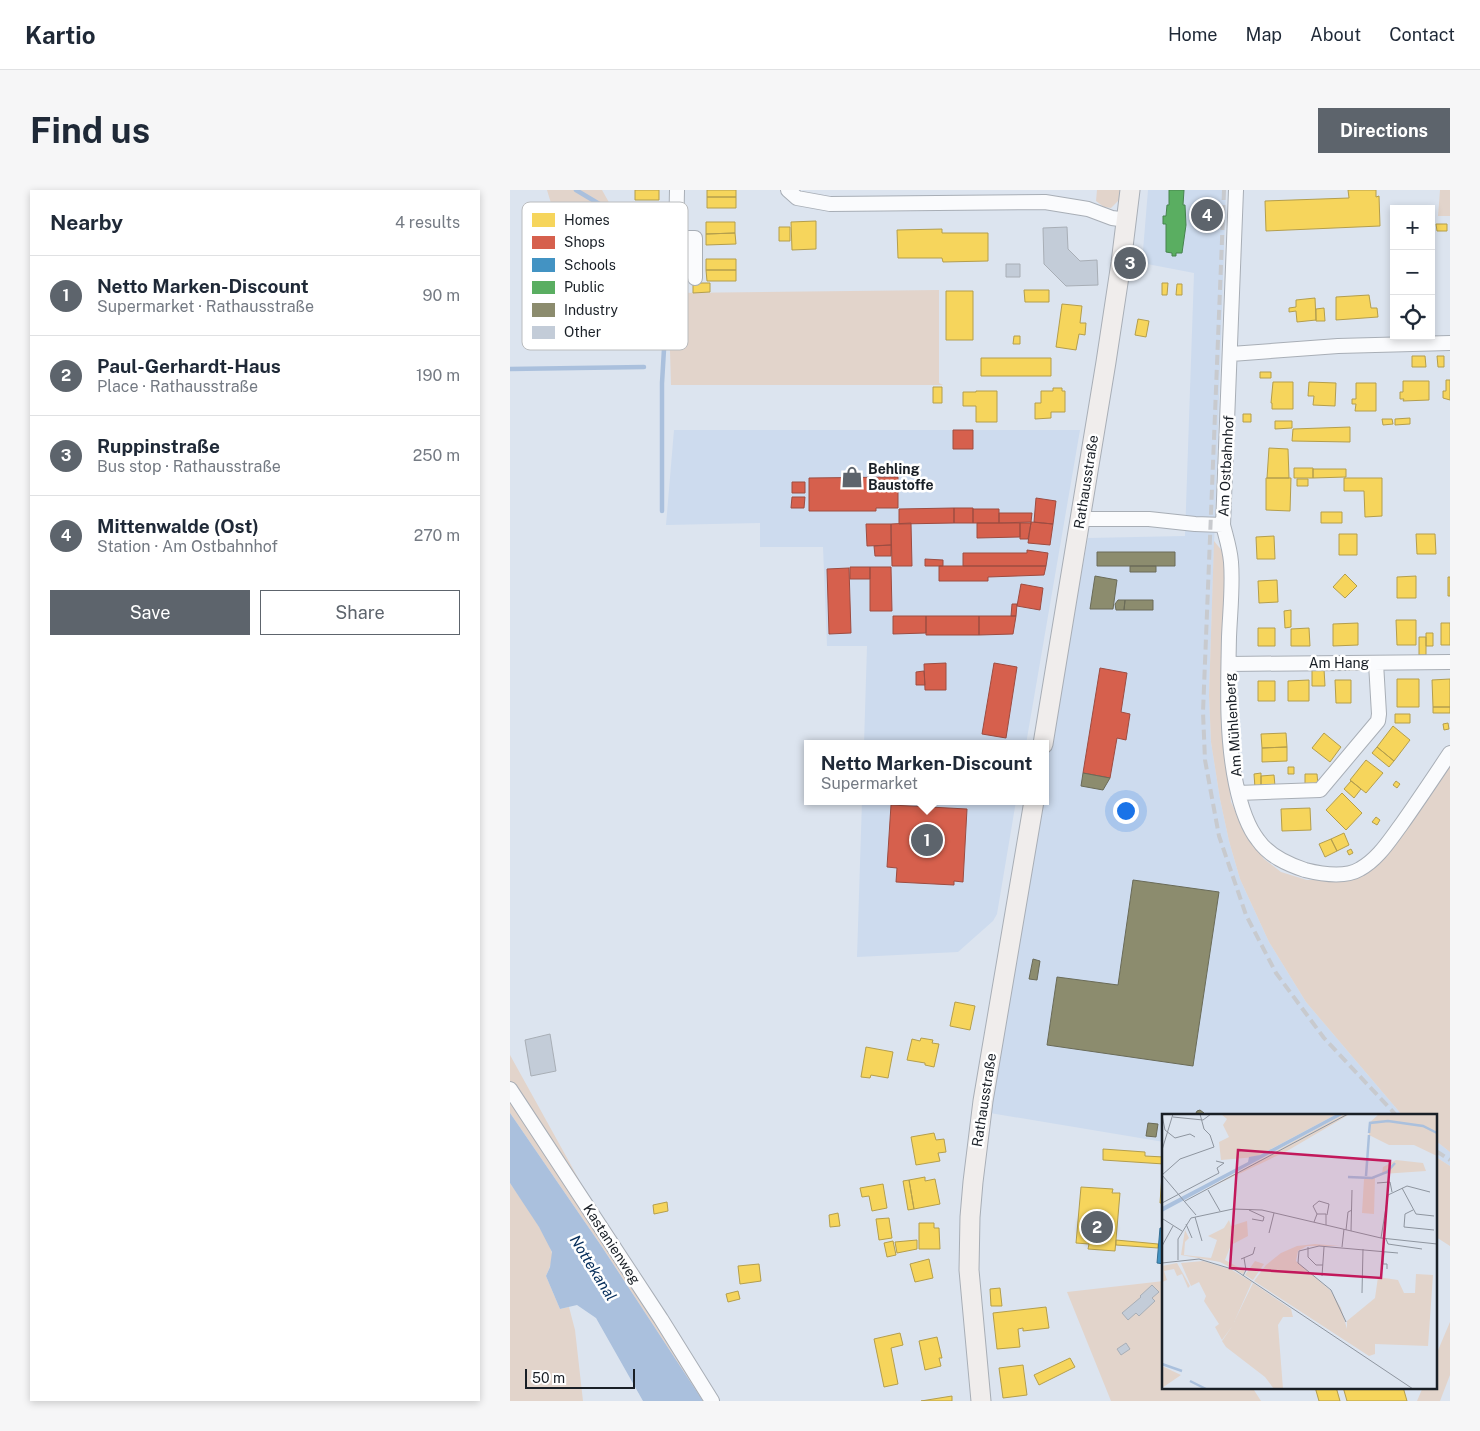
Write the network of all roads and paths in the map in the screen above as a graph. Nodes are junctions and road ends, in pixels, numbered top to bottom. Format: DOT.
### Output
graph roads {
  1 [pos="788,190"];
  2 [pos="1130,190"];
  3 [pos="1236,190"];
  4 [pos="1127,220"];
  5 [pos="688,238"];
  6 [pos="695,278"];
  7 [pos="1450,343"];
  8 [pos="1231,354"];
  9 [pos="1080,519"];
  10 [pos="1223,525"];
  11 [pos="1450,662"];
  12 [pos="1376,663"];
  13 [pos="1229,664"];
  14 [pos="1044,740"];
  15 [pos="1450,753"];
  16 [pos="1238,793"];
  17 [pos="1033,805"];
  18 [pos="510,1089"];
  19 [pos="712,1401"];
  20 [pos="981,1401"];
  1 -- 4 [label="street"];
  2 -- 4 [label="main road, Rathausstraße"];
  3 -- 8 [label="street, Am Ostbahnhof"];
  4 -- 9 [label="main road, Rathausstraße"];
  5 -- 6 [label="street"];
  7 -- 8 [label="street"];
  8 -- 10 [label="street, Am Ostbahnhof"];
  9 -- 10 [label="street, Am Ostbahnhof"];
  9 -- 14 [label="main road, Rathausstraße"];
  10 -- 13 [label="street, Am Mühlenberg"];
  11 -- 12 [label="street, Am Hang"];
  12 -- 13 [label="street, Am Hang"];
  12 -- 16 [label="street"];
  13 -- 16 [label="street, Am Mühlenberg"];
  15 -- 16 [label="street, Am Mühlenberg"];
  17 -- 20 [label="main road, Rathausstraße"];
  18 -- 19 [label="street, Kastanienweg"];
}
